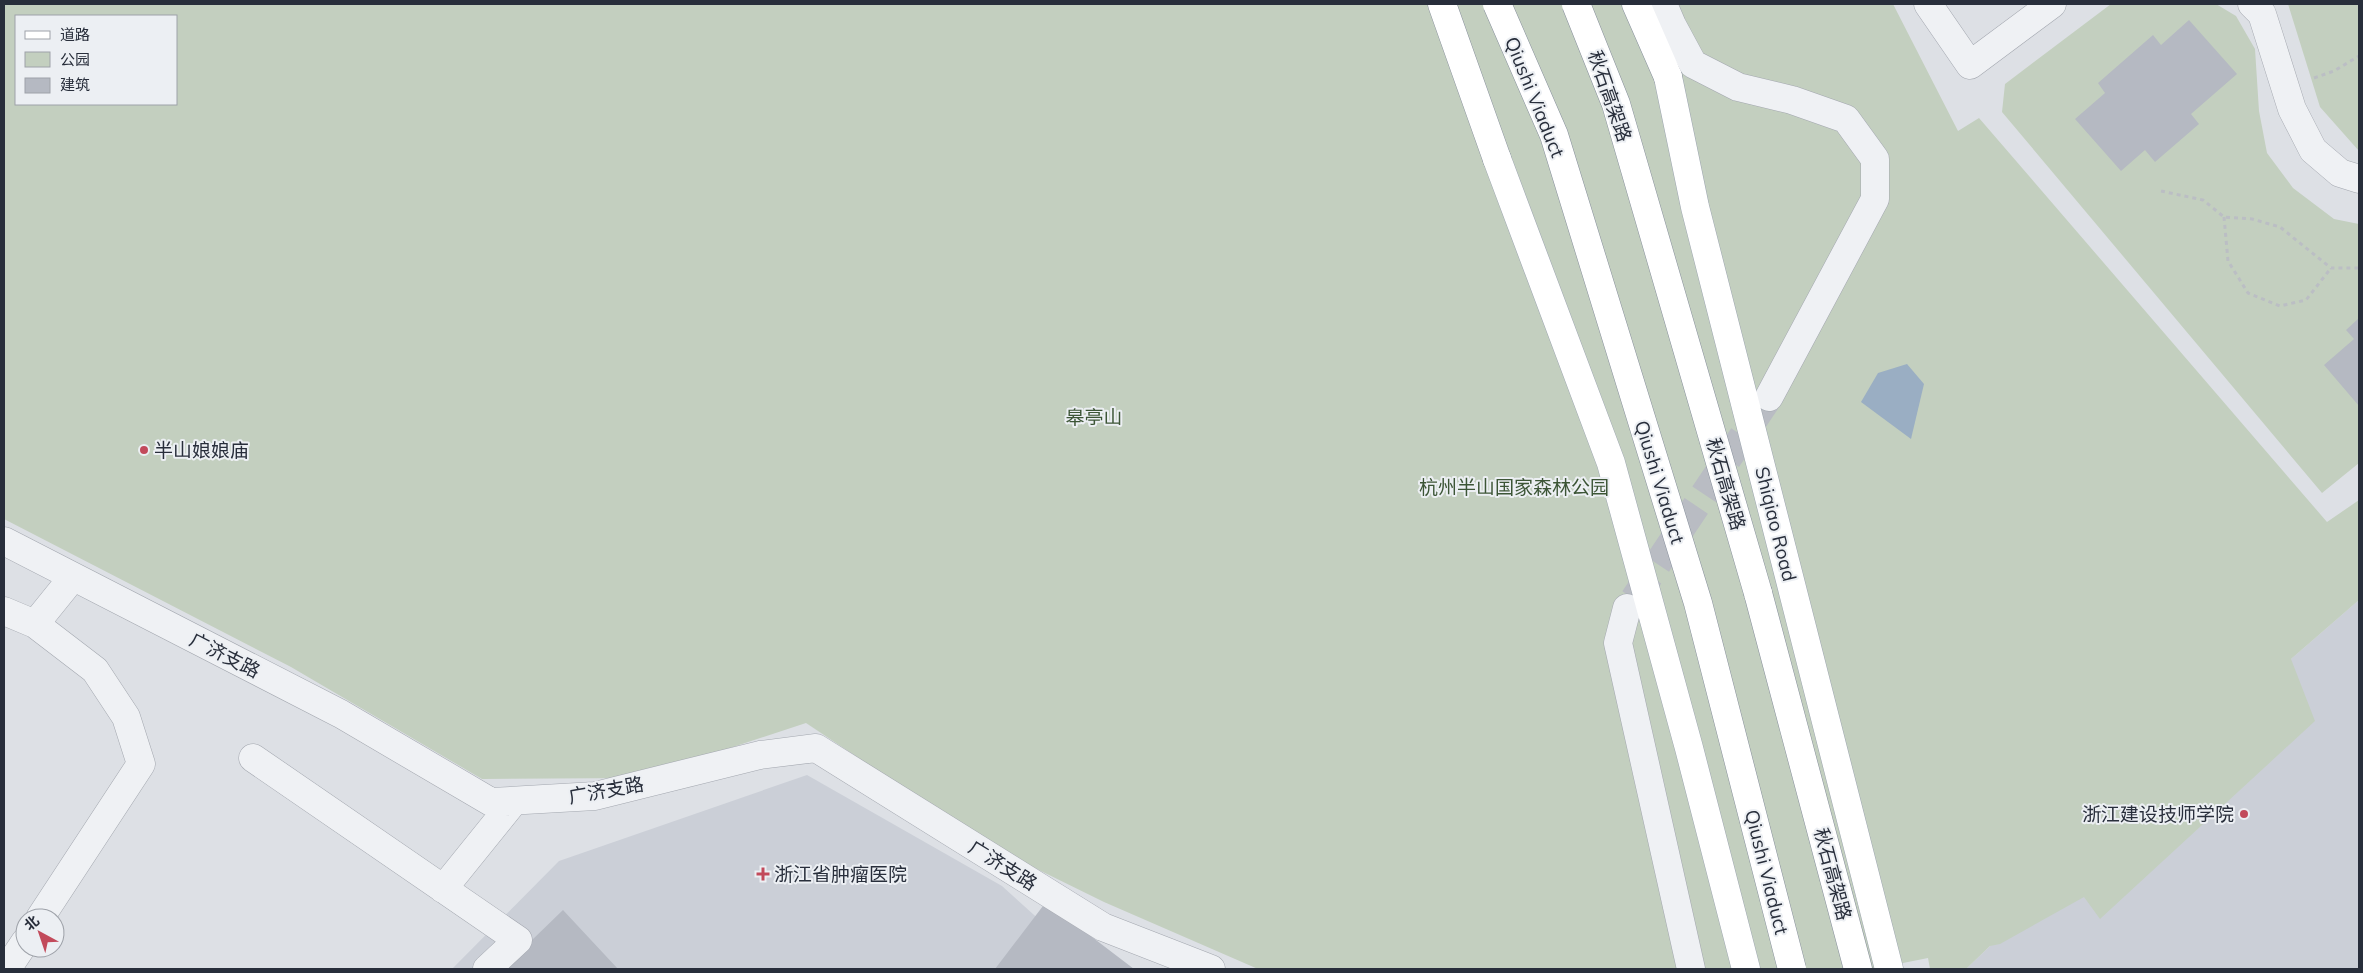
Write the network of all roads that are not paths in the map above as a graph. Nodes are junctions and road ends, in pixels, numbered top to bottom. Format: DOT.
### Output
graph roads {
  1 [pos="1442,4"];
  2 [pos="1497,4"];
  3 [pos="1576,4"];
  4 [pos="1636,4"];
  5 [pos="1663,4"];
  6 [pos="1928,4"];
  7 [pos="2052,4"];
  8 [pos="2252,4"];
  9 [pos="2359,180"];
  10 [pos="1769,396"];
  11 [pos="4,541"];
  12 [pos="73,577"];
  13 [pos="1627,608"];
  14 [pos="4,611"];
  15 [pos="36,624"];
  16 [pos="253,758"];
  17 [pos="514,801"];
  18 [pos="443,889"];
  19 [pos="47,908"];
  20 [pos="15,957"];
  21 [pos="7,969"];
  22 [pos="487,969"];
  23 [pos="1211,969"];
  24 [pos="1691,969"];
  25 [pos="1746,969"];
  26 [pos="1792,969"];
  27 [pos="1858,969"];
  28 [pos="1889,969"];
  1 -- 25 [label="main road"];
  2 -- 26 [label="main road, Qiushi Viaduct, bridge"];
  3 -- 27 [label="main road, 秋石高架路, bridge"];
  4 -- 28 [label="main road, Shiqiao Road"];
  5 -- 10 [label="street"];
  6 -- 7 [label="street"];
  8 -- 9 [label="street"];
  11 -- 12 [label="street, 广济支路"];
  12 -- 15 [label="street"];
  12 -- 17 [label="street, 广济支路"];
  13 -- 24 [label="street"];
  14 -- 15 [label="street"];
  15 -- 19 [label="street"];
  16 -- 18 [label="street"];
  17 -- 18 [label="street"];
  17 -- 23 [label="street, 广济支路"];
  18 -- 22 [label="street"];
  20 -- 21 [label="street"];
}
